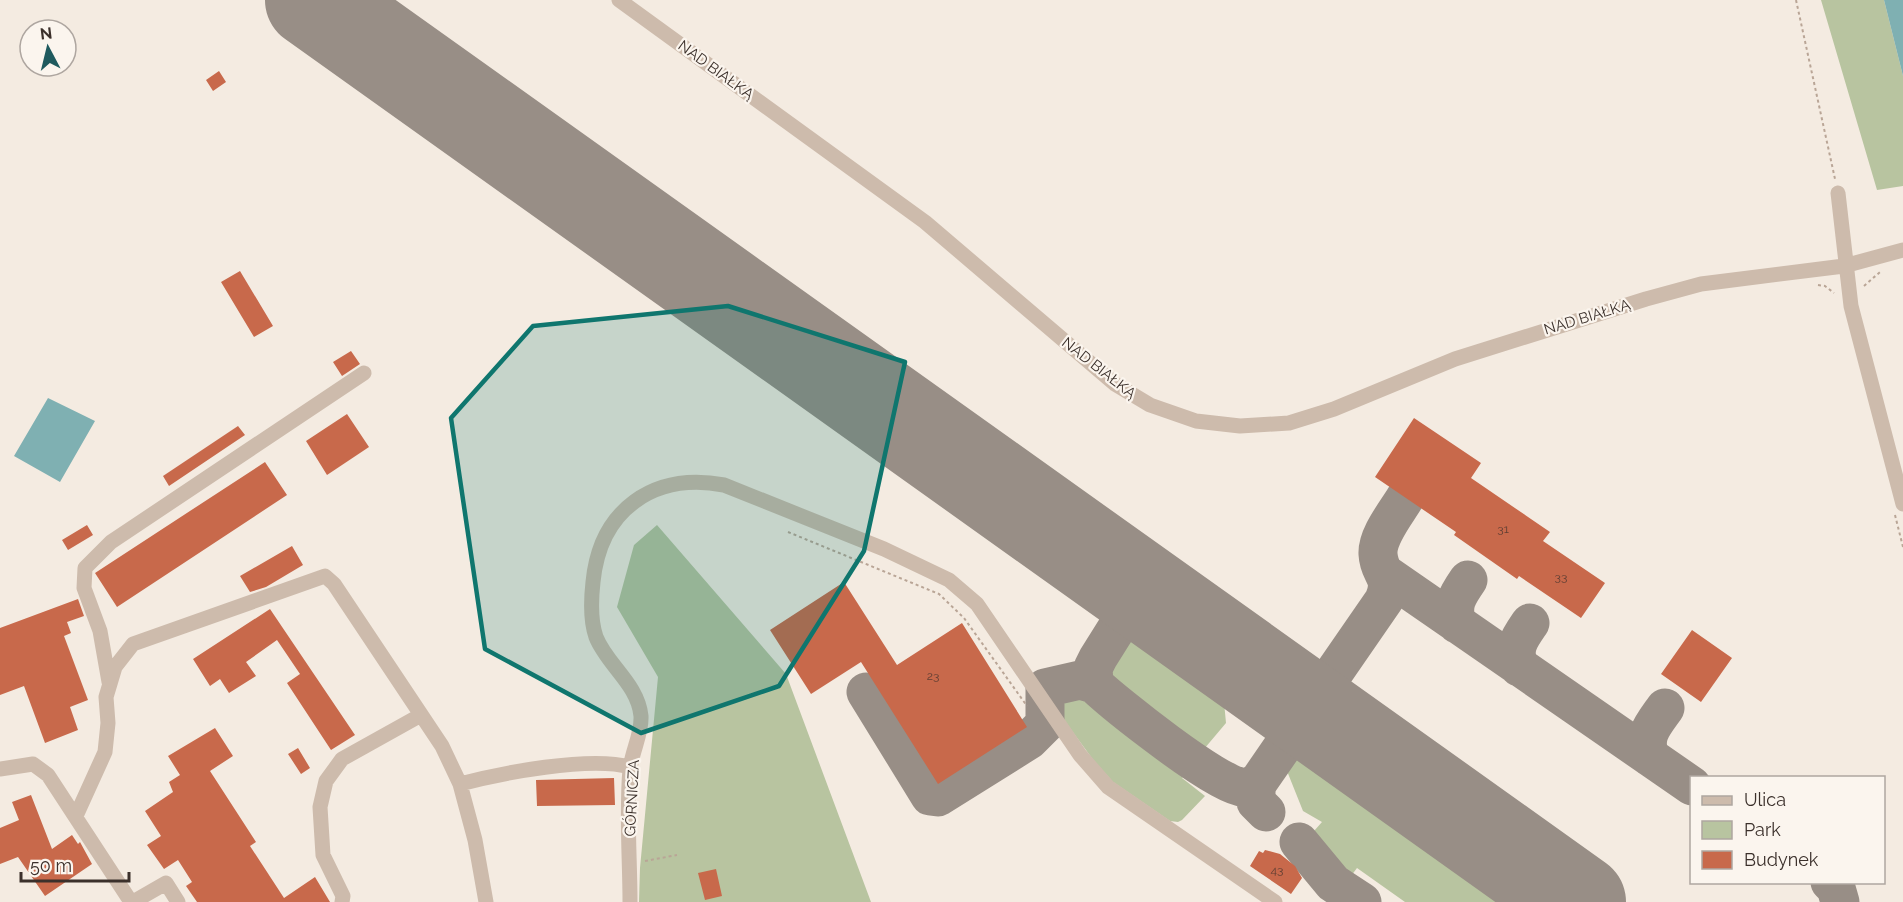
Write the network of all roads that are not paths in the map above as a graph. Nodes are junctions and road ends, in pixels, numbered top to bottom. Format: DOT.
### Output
graph roads {
  1 [pos="619,0"];
  2 [pos="1838,193"];
  3 [pos="1903,250"];
  4 [pos="1844,266"];
  5 [pos="364,373"];
  6 [pos="1903,504"];
  7 [pos="109,685"];
  8 [pos="421,715"];
  9 [pos="630,767"];
  10 [pos="0,768"];
  11 [pos="460,784"];
  12 [pos="76,816"];
  13 [pos="132,902"];
  14 [pos="178,902"];
  15 [pos="342,902"];
  16 [pos="486,902"];
  17 [pos="630,902"];
  18 [pos="1275,902"];
  1 -- 4 [label="street, NAD BIAŁKĄ"];
  2 -- 4 [label="street"];
  3 -- 4 [label="street, NAD BIAŁKĄ"];
  4 -- 6 [label="street"];
  5 -- 7 [label="street"];
  7 -- 8 [label="street"];
  7 -- 12 [label="street"];
  8 -- 11 [label="street"];
  8 -- 15 [label="street"];
  9 -- 11 [label="street"];
  9 -- 17 [label="street, GÓRNICZA"];
  9 -- 18 [label="street, GÓRNICZA"];
  10 -- 12 [label="street"];
  11 -- 16 [label="street"];
  12 -- 13 [label="street"];
  13 -- 14 [label="street"];
}
